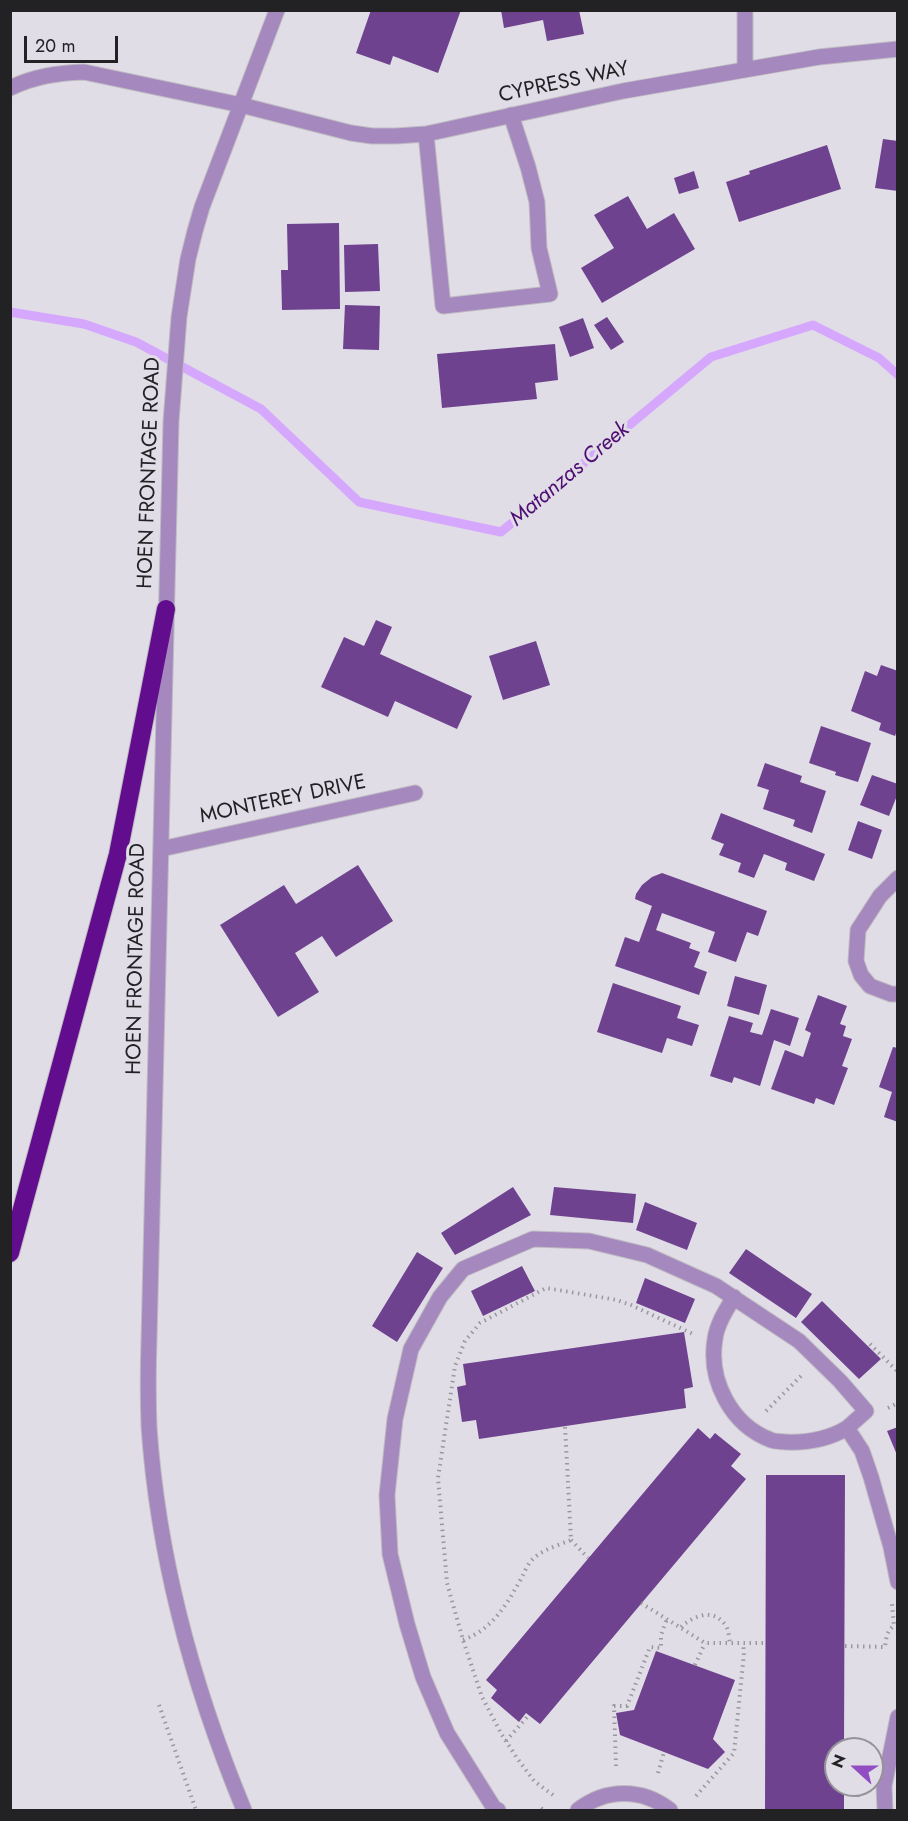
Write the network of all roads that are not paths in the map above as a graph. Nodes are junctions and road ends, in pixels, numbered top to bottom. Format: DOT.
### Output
graph roads {
  1 [pos="277,10"];
  2 [pos="744,10"];
  3 [pos="897,49"];
  4 [pos="745,70"];
  5 [pos="10,88"];
  6 [pos="241,105"];
  7 [pos="511,115"];
  8 [pos="426,134"];
  9 [pos="166,609"];
  10 [pos="415,793"];
  11 [pos="161,849"];
  12 [pos="897,878"];
  13 [pos="897,994"];
  14 [pos="10,1253"];
  15 [pos="734,1298"];
  16 [pos="847,1428"];
  17 [pos="897,1582"];
  18 [pos="897,1716"];
  19 [pos="244,1810"];
  20 [pos="498,1810"];
  21 [pos="578,1810"];
  22 [pos="670,1810"];
  23 [pos="885,1810"];
  1 -- 6 [label="street, HOEN FRONTAGE ROAD"];
  2 -- 4 [label="street"];
  3 -- 4 [label="street, CYPRESS WAY"];
  4 -- 7 [label="street, CYPRESS WAY"];
  5 -- 6 [label="street, CYPRESS WAY"];
  6 -- 8 [label="street, CYPRESS WAY"];
  6 -- 9 [label="street, HOEN FRONTAGE ROAD"];
  7 -- 8 [label="street, CYPRESS WAY"];
  7 -- 8 [label="street"];
  9 -- 11 [label="street, HOEN FRONTAGE ROAD"];
  9 -- 14 [label="highway"];
  10 -- 11 [label="street, MONTEREY DRIVE"];
  11 -- 19 [label="street, HOEN FRONTAGE ROAD"];
  12 -- 13 [label="street"];
  15 -- 16 [label="street"];
  15 -- 16 [label="street"];
  15 -- 20 [label="street"];
  16 -- 17 [label="street"];
  18 -- 23 [label="street"];
  21 -- 22 [label="street"];
}
